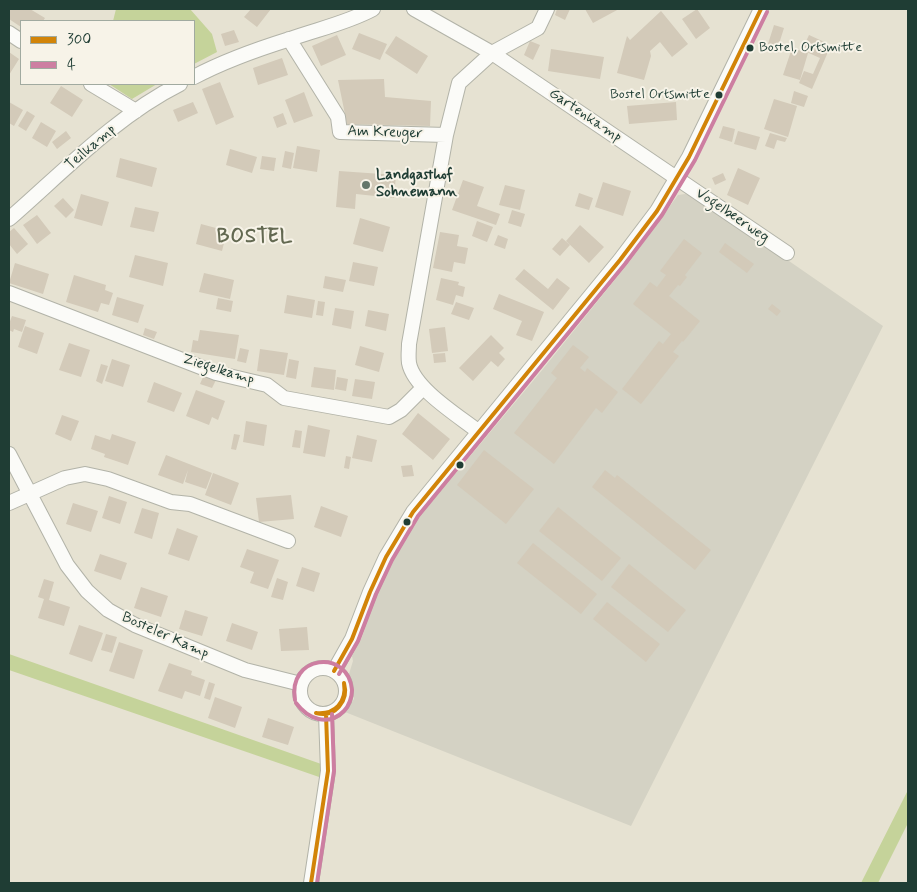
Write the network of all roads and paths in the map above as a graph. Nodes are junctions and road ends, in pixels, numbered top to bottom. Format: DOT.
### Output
graph roads {
  1 [pos="373,9"];
  2 [pos="414,9"];
  3 [pos="547,9"];
  4 [pos="761,9"];
  5 [pos="9,33"];
  6 [pos="289,39"];
  7 [pos="20,40"];
  8 [pos="492,53"];
  9 [pos="195,76"];
  10 [pos="94,85"];
  11 [pos="178,85"];
  12 [pos="136,111"];
  13 [pos="446,135"];
  14 [pos="677,179"];
  15 [pos="9,219"];
  16 [pos="787,253"];
  17 [pos="9,293"];
  18 [pos="423,388"];
  19 [pos="479,432"];
  20 [pos="9,454"];
  21 [pos="29,494"];
  22 [pos="9,503"];
  23 [pos="288,540"];
  24 [pos="334,671"];
  25 [pos="301,684"];
  26 [pos="326,714"];
  27 [pos="311,883"];
  1 -- 6 [label="street"];
  2 -- 8 [label="street, Gartenkamp"];
  3 -- 8 [label="street"];
  4 -- 14 [label="street"];
  5 -- 7 [label="street"];
  6 -- 9 [label="street"];
  6 -- 13 [label="street, Am Kreuger"];
  8 -- 13 [label="street"];
  8 -- 14 [label="street, Gartenkamp"];
  10 -- 12 [label="street"];
  11 -- 12 [label="street, Teilkamp"];
  12 -- 15 [label="street, Teilkamp"];
  13 -- 18 [label="street"];
  14 -- 16 [label="street, Vogelbeerweg"];
  14 -- 19 [label="street"];
  17 -- 18 [label="street, Ziegelkamp"];
  18 -- 19 [label="street"];
  19 -- 24 [label="street"];
  20 -- 21 [label="street, Bosteler Kamp"];
  21 -- 22 [label="street"];
  21 -- 23 [label="street"];
  21 -- 25 [label="street, Bosteler Kamp"];
  24 -- 25 [label="street"];
  24 -- 26 [label="street"];
  25 -- 26 [label="street"];
  26 -- 27 [label="street"];
}
